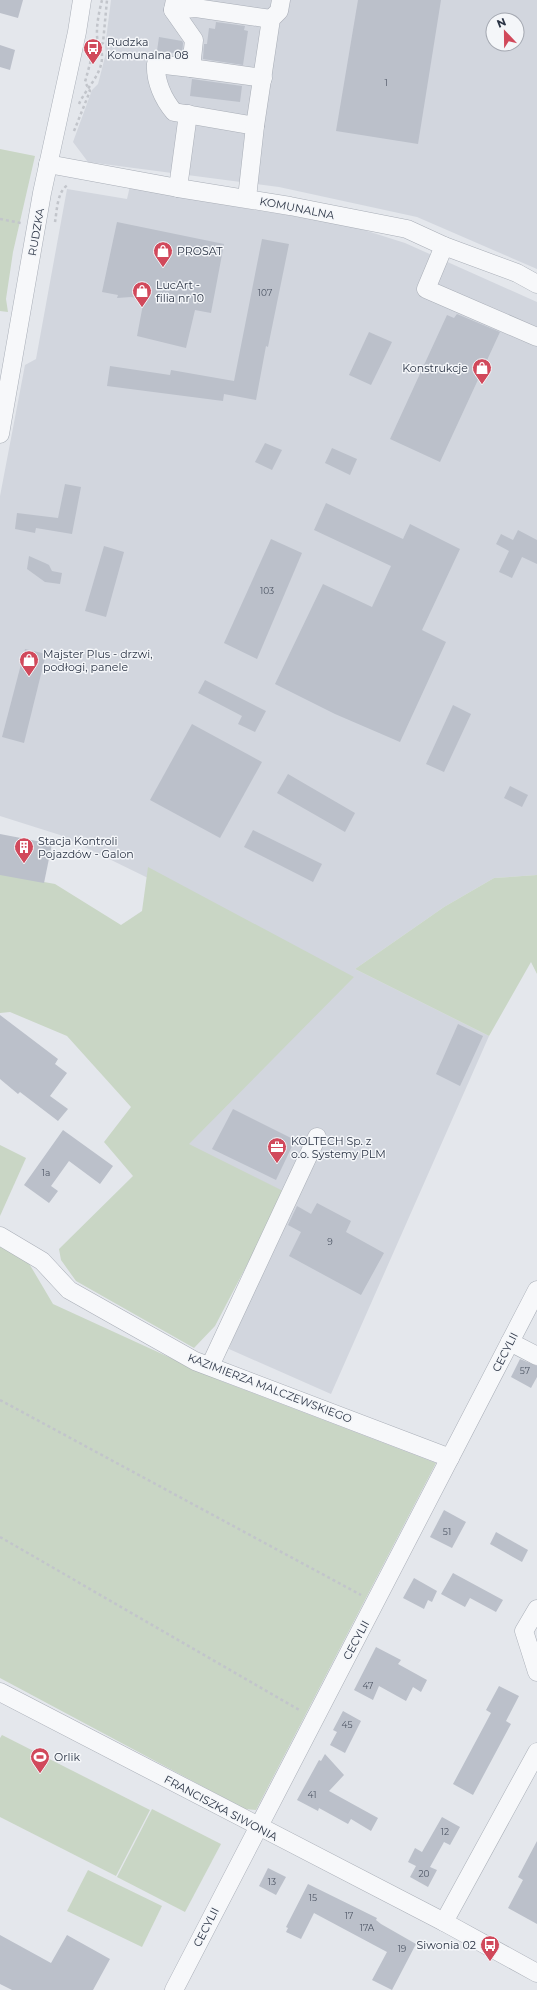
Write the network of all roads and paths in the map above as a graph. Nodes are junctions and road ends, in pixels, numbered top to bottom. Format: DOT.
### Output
graph roads {
  1 [pos="82,0"];
  2 [pos="87,0"];
  3 [pos="102,0"];
  4 [pos="107,0"];
  5 [pos="281,0"];
  6 [pos="174,5"];
  7 [pos="271,19"];
  8 [pos="77,32"];
  9 [pos="99,46"];
  10 [pos="191,68"];
  11 [pos="263,78"];
  12 [pos="88,87"];
  13 [pos="188,114"];
  14 [pos="255,126"];
  15 [pos="73,133"];
  16 [pos="48,164"];
  17 [pos="78,170"];
  18 [pos="178,188"];
  19 [pos="246,198"];
  20 [pos="0,219"];
  21 [pos="45,228"];
  22 [pos="444,246"];
  23 [pos="537,284"];
  24 [pos="537,337"];
  25 [pos="0,434"];
  26 [pos="317,1137"];
  27 [pos="0,1236"];
  28 [pos="537,1290"];
  29 [pos="510,1342"];
  30 [pos="537,1356"];
  31 [pos="210,1366"];
  32 [pos="0,1400"];
  33 [pos="450,1458"];
  34 [pos="0,1536"];
  35 [pos="376,1603"];
  36 [pos="537,1609"];
  37 [pos="537,1672"];
  38 [pos="0,1692"];
  39 [pos="314,1718"];
  40 [pos="537,1752"];
  41 [pos="258,1827"];
  42 [pos="444,1922"];
  43 [pos="537,1973"];
  44 [pos="174,1990"];
  1 -- 8 [label="street, RUDZKA"];
  2 -- 8 [label="street, RUDZKA"];
  3 -- 9 [label="path"];
  4 -- 9 [label="path"];
  5 -- 7 [label="street"];
  6 -- 7 [label="street"];
  6 -- 10 [label="street"];
  7 -- 11 [label="street"];
  8 -- 16 [label="street, RUDZKA"];
  9 -- 12 [label="path"];
  9 -- 12 [label="path"];
  10 -- 11 [label="street"];
  10 -- 13 [label="street"];
  11 -- 14 [label="street"];
  12 -- 15 [label="path"];
  13 -- 14 [label="street"];
  13 -- 18 [label="street"];
  14 -- 19 [label="street"];
  16 -- 17 [label="street, KOMUNALNA"];
  16 -- 21 [label="street, RUDZKA"];
  17 -- 18 [label="street, KOMUNALNA"];
  17 -- 21 [label="path"];
  18 -- 19 [label="street, KOMUNALNA"];
  19 -- 22 [label="street, KOMUNALNA"];
  20 -- 21 [label="path"];
  21 -- 25 [label="street, RUDZKA"];
  22 -- 23 [label="street, KOMUNALNA"];
  22 -- 24 [label="street"];
  26 -- 31 [label="street"];
  27 -- 31 [label="street, KAZIMIERZA MALCZEWSKIEGO"];
  28 -- 29 [label="street, CECYLII"];
  29 -- 30 [label="street"];
  29 -- 33 [label="street, CECYLII"];
  31 -- 33 [label="street, KAZIMIERZA MALCZEWSKIEGO"];
  32 -- 35 [label="path"];
  33 -- 35 [label="street, CECYLII"];
  34 -- 39 [label="path"];
  35 -- 39 [label="street, CECYLII"];
  36 -- 37 [label="street"];
  38 -- 41 [label="street, FRANCISZKA SIWONIA"];
  39 -- 41 [label="street, CECYLII"];
  40 -- 42 [label="street"];
  41 -- 42 [label="street, FRANCISZKA SIWONIA"];
  41 -- 44 [label="street, CECYLII"];
  42 -- 43 [label="street, FRANCISZKA SIWONIA"];
}
